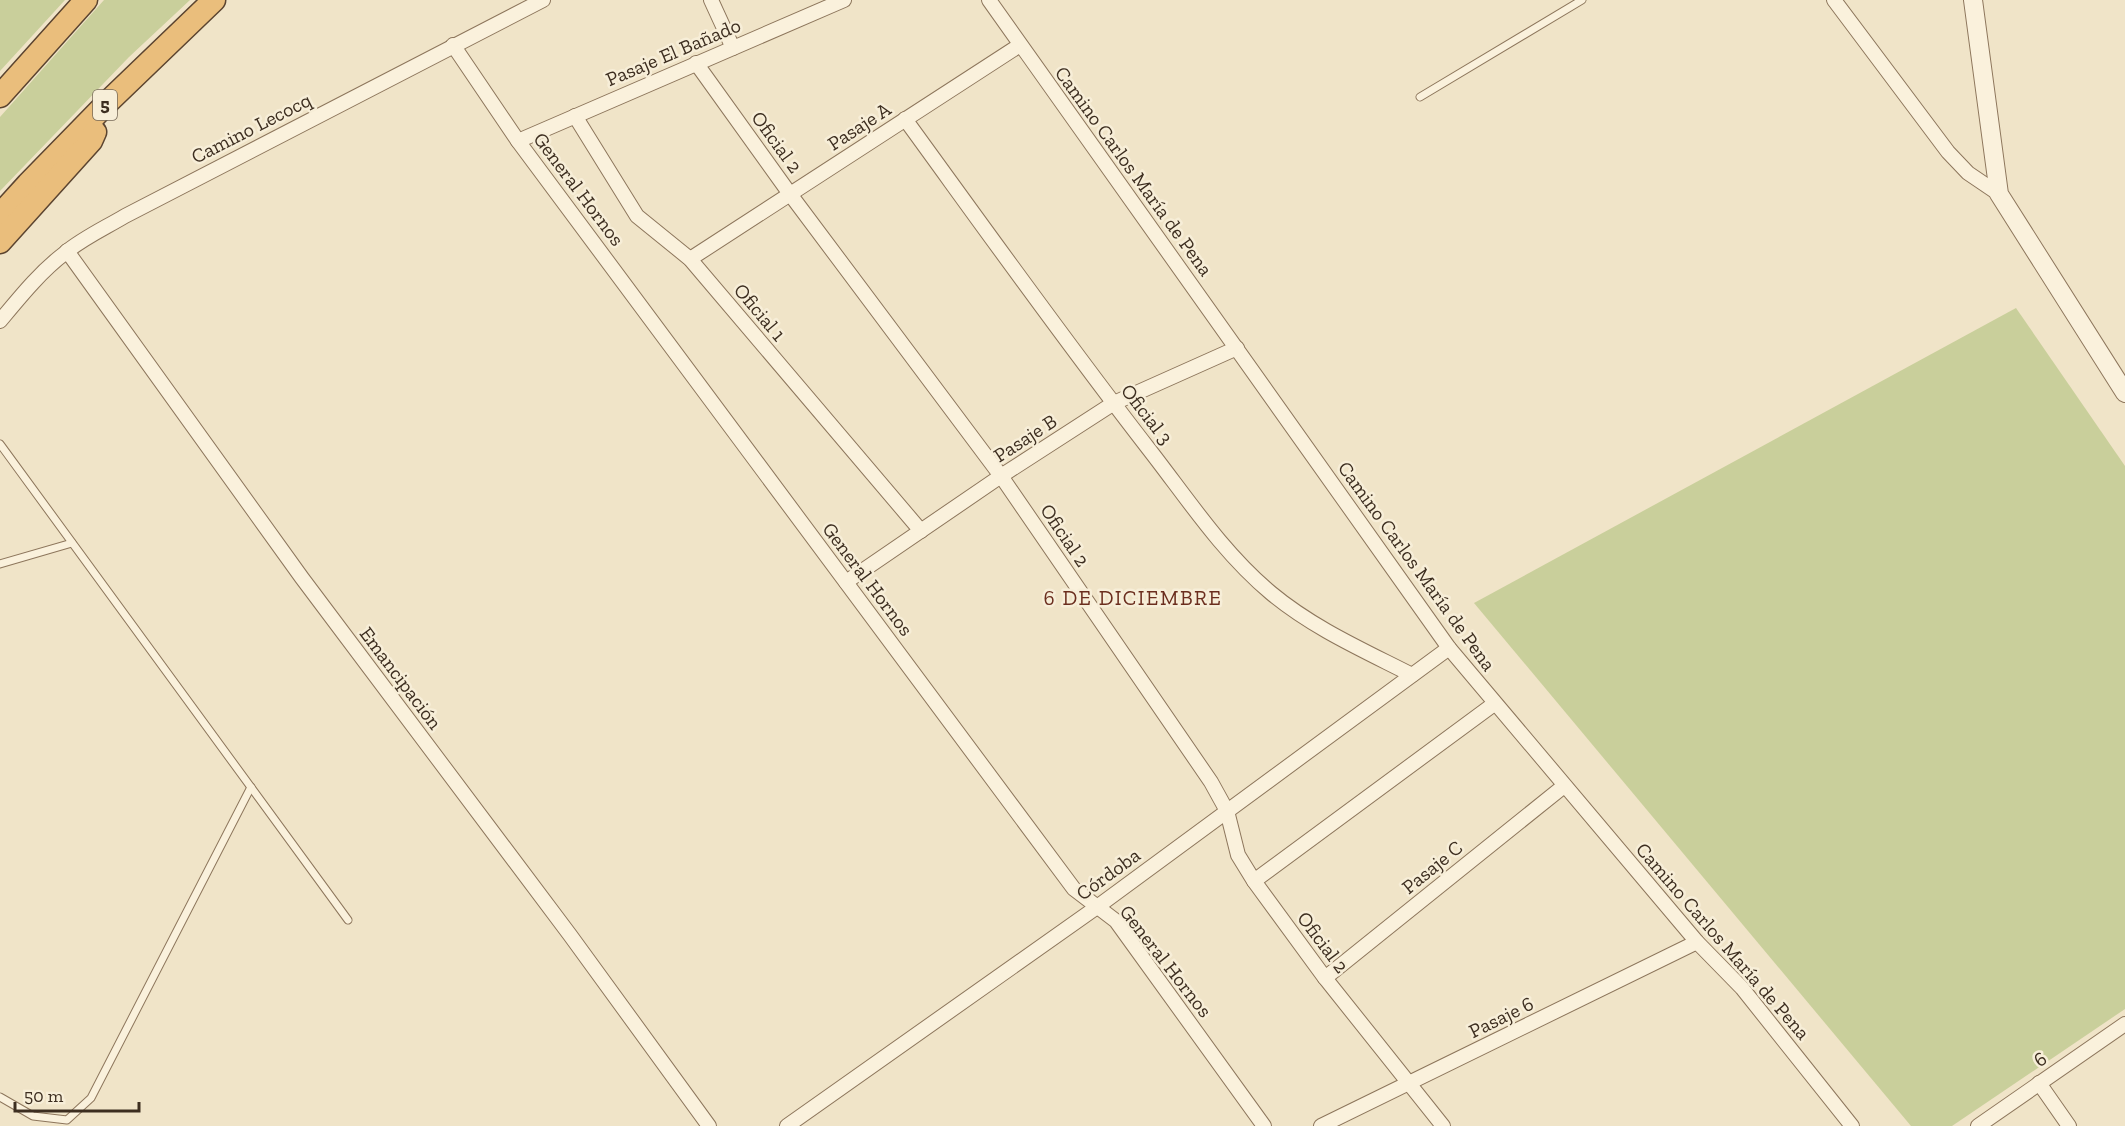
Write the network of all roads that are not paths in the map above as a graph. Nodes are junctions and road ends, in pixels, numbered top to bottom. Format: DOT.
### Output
graph roads {
  1 [pos="86,0"];
  2 [pos="214,0"];
  3 [pos="543,0"];
  4 [pos="711,0"];
  5 [pos="844,0"];
  6 [pos="989,0"];
  7 [pos="1582,0"];
  8 [pos="1834,0"];
  9 [pos="1973,0"];
  10 [pos="453,45"];
  11 [pos="1020,45"];
  12 [pos="733,48"];
  13 [pos="696,63"];
  14 [pos="0,96"];
  15 [pos="1420,97"];
  16 [pos="110,100"];
  17 [pos="575,116"];
  18 [pos="905,119"];
  19 [pos="518,141"];
  20 [pos="790,194"];
  21 [pos="1999,194"];
  22 [pos="0,216"];
  23 [pos="0,242"];
  24 [pos="67,251"];
  25 [pos="690,259"];
  26 [pos="0,321"];
  27 [pos="1237,348"];
  28 [pos="2125,393"];
  29 [pos="1114,404"];
  30 [pos="0,444"];
  31 [pos="1001,476"];
  32 [pos="921,531"];
  33 [pos="72,543"];
  34 [pos="0,564"];
  35 [pos="846,582"];
  36 [pos="1449,648"];
  37 [pos="1412,675"];
  38 [pos="1494,704"];
  39 [pos="1564,786"];
  40 [pos="251,787"];
  41 [pos="1227,811"];
  42 [pos="1254,881"];
  43 [pos="1097,907"];
  44 [pos="348,920"];
  45 [pos="1697,942"];
  46 [pos="1325,978"];
  47 [pos="2125,1024"];
  48 [pos="2038,1083"];
  49 [pos="1410,1084"];
  50 [pos="0,1097"];
  51 [pos="709,1126"];
  52 [pos="787,1126"];
  53 [pos="1264,1126"];
  54 [pos="1321,1126"];
  55 [pos="1443,1126"];
  56 [pos="1852,1126"];
  57 [pos="1977,1126"];
  58 [pos="2069,1126"];
  1 -- 14 [label="highway"];
  2 -- 16 [label="highway, 5"];
  3 -- 10 [label="street, Camino Lecocq"];
  4 -- 12 [label="street"];
  5 -- 12 [label="street, Pasaje El Bañado"];
  6 -- 11 [label="street, Camino Carlos María de Pena"];
  7 -- 15 [label="lane"];
  8 -- 21 [label="street"];
  9 -- 21 [label="street"];
  10 -- 19 [label="street, General Hornos"];
  10 -- 24 [label="street, Camino Lecocq"];
  11 -- 18 [label="street, Pasaje A"];
  11 -- 27 [label="street, Camino Carlos María de Pena"];
  12 -- 13 [label="street, Pasaje El Bañado"];
  13 -- 17 [label="street, Pasaje El Bañado"];
  13 -- 20 [label="street, Oficial 2"];
  16 -- 22 [label="highway, 5"];
  16 -- 23 [label="highway"];
  17 -- 19 [label="street, Pasaje El Bañado"];
  17 -- 25 [label="street, Oficial 1"];
  18 -- 20 [label="street, Pasaje A"];
  18 -- 29 [label="street, Oficial 3"];
  19 -- 35 [label="street, General Hornos"];
  20 -- 25 [label="street, Pasaje A"];
  20 -- 31 [label="street, Oficial 2"];
  21 -- 28 [label="street"];
  24 -- 26 [label="street, Camino Lecocq"];
  24 -- 51 [label="street, Emancipación"];
  25 -- 32 [label="street, Oficial 1"];
  27 -- 29 [label="street, Pasaje B"];
  27 -- 36 [label="street, Camino Carlos María de Pena"];
  29 -- 31 [label="street, Pasaje B"];
  29 -- 37 [label="street, Oficial 3"];
  30 -- 33 [label="lane"];
  31 -- 32 [label="street, Pasaje B"];
  31 -- 41 [label="street, Oficial 2"];
  32 -- 35 [label="street, Pasaje B"];
  33 -- 34 [label="lane"];
  33 -- 40 [label="lane"];
  35 -- 43 [label="street, General Hornos"];
  36 -- 37 [label="street, Córdoba"];
  36 -- 38 [label="street, Camino Carlos María de Pena"];
  37 -- 41 [label="street, Córdoba"];
  38 -- 39 [label="street, Camino Carlos María de Pena"];
  38 -- 42 [label="street"];
  39 -- 45 [label="street, Camino Carlos María de Pena"];
  39 -- 46 [label="street, Pasaje C"];
  40 -- 44 [label="lane"];
  40 -- 50 [label="lane"];
  41 -- 42 [label="street, Oficial 2"];
  41 -- 43 [label="street, Córdoba"];
  42 -- 46 [label="street, Oficial 2"];
  43 -- 52 [label="street, Córdoba"];
  43 -- 53 [label="street, General Hornos"];
  45 -- 49 [label="street, Pasaje 6"];
  45 -- 56 [label="street, Camino Carlos María de Pena"];
  46 -- 49 [label="street, Oficial 2"];
  47 -- 48 [label="street, 6"];
  48 -- 57 [label="street, 6"];
  48 -- 58 [label="street"];
  49 -- 54 [label="street, Pasaje 6"];
  49 -- 55 [label="street, Oficial 2"];
}
